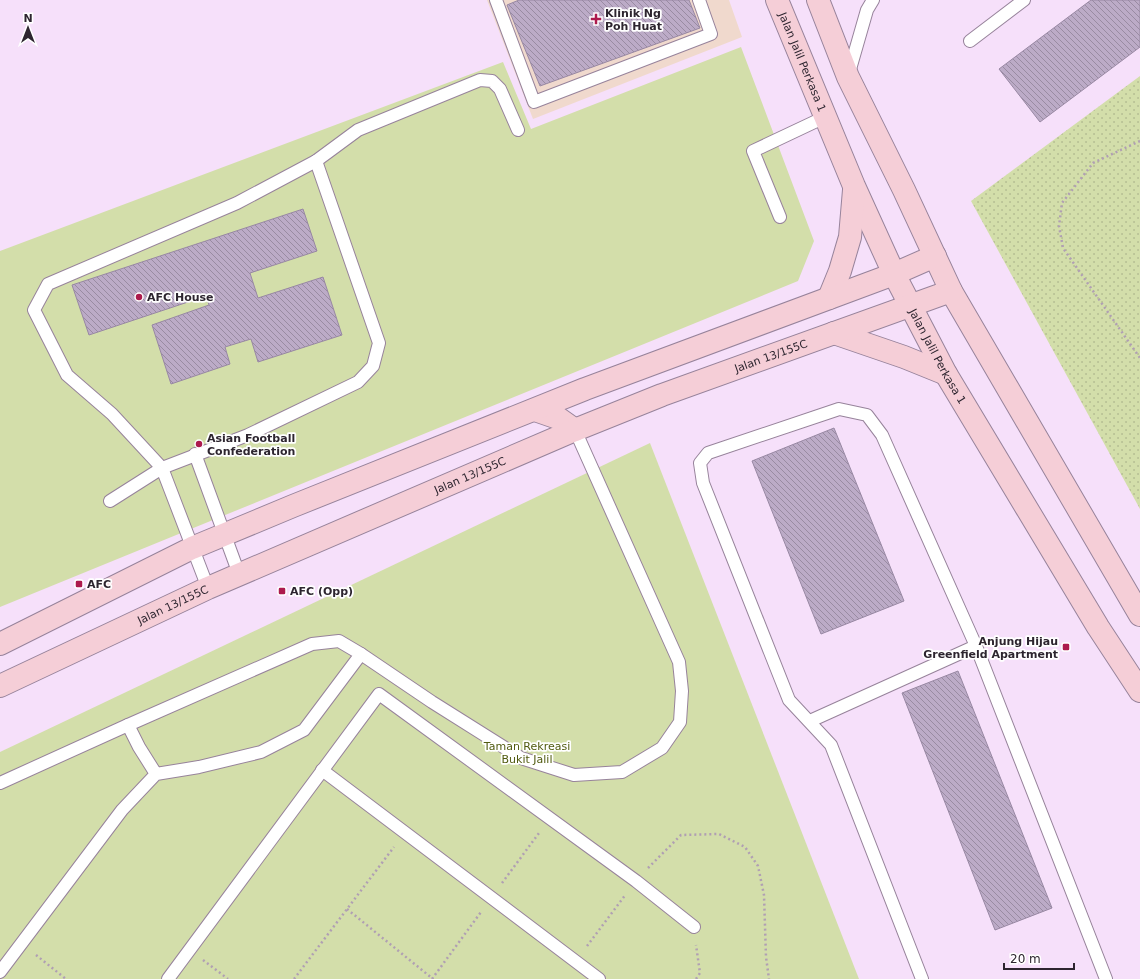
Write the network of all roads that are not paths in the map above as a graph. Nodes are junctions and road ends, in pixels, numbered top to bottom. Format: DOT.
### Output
graph roads {
  1 [pos="496,0"];
  2 [pos="699,0"];
  3 [pos="777,0"];
  4 [pos="818,0"];
  5 [pos="874,0"];
  6 [pos="1024,0"];
  7 [pos="970,41"];
  8 [pos="848,78"];
  9 [pos="825,117"];
  10 [pos="518,130"];
  11 [pos="316,161"];
  12 [pos="854,186"];
  13 [pos="780,217"];
  14 [pos="935,256"];
  15 [pos="894,274"];
  16 [pos="951,291"];
  17 [pos="828,298"];
  18 [pos="911,306"];
  19 [pos="834,333"];
  20 [pos="946,374"];
  21 [pos="585,390"];
  22 [pos="535,410"];
  23 [pos="575,430"];
  24 [pos="195,454"];
  25 [pos="162,468"];
  26 [pos="110,501"];
  27 [pos="225,535"];
  28 [pos="192,548"];
  29 [pos="239,574"];
  30 [pos="208,588"];
  31 [pos="1140,615"];
  32 [pos="0,644"];
  33 [pos="976,646"];
  34 [pos="361,654"];
  35 [pos="0,686"];
  36 [pos="1140,691"];
  37 [pos="810,721"];
  38 [pos="128,725"];
  39 [pos="322,770"];
  40 [pos="156,774"];
  41 [pos="0,783"];
  42 [pos="694,927"];
  43 [pos="0,972"];
  44 [pos="168,979"];
  45 [pos="599,979"];
  46 [pos="922,979"];
  47 [pos="1106,979"];
  1 -- 2 [label="lane"];
  3 -- 9 [label="main road, Jalan Jalil Perkasa 1"];
  4 -- 8 [label="main road"];
  5 -- 8 [label="lane"];
  6 -- 7 [label="lane"];
  8 -- 14 [label="main road"];
  9 -- 12 [label="main road, Jalan Jalil Perkasa 1"];
  9 -- 13 [label="lane"];
  10 -- 11 [label="lane"];
  11 -- 24 [label="lane"];
  11 -- 25 [label="lane"];
  12 -- 15 [label="main road, Jalan Jalil Perkasa 1"];
  12 -- 17 [label="main road"];
  14 -- 15 [label="main road"];
  14 -- 16 [label="main road"];
  15 -- 17 [label="main road"];
  15 -- 18 [label="main road, Jalan Jalil Perkasa 1"];
  16 -- 18 [label="main road, Jalan 13/155C"];
  16 -- 31 [label="main road"];
  17 -- 21 [label="main road"];
  18 -- 19 [label="main road, Jalan 13/155C"];
  18 -- 20 [label="main road, Jalan Jalil Perkasa 1"];
  19 -- 20 [label="main road"];
  19 -- 23 [label="main road, Jalan 13/155C"];
  20 -- 36 [label="main road, Jalan Jalil Perkasa 1"];
  21 -- 22 [label="main road"];
  21 -- 23 [label="main road"];
  22 -- 23 [label="main road"];
  22 -- 27 [label="main road"];
  23 -- 29 [label="main road, Jalan 13/155C"];
  23 -- 34 [label="lane"];
  24 -- 25 [label="lane"];
  24 -- 27 [label="lane"];
  25 -- 26 [label="lane"];
  25 -- 28 [label="lane"];
  27 -- 28 [label="main road"];
  27 -- 29 [label="lane"];
  28 -- 30 [label="lane"];
  28 -- 32 [label="main road"];
  29 -- 30 [label="main road, Jalan 13/155C"];
  30 -- 35 [label="main road, Jalan 13/155C"];
  33 -- 37 [label="lane"];
  33 -- 37 [label="lane"];
  33 -- 47 [label="lane"];
  34 -- 38 [label="lane"];
  34 -- 40 [label="lane"];
  37 -- 46 [label="lane"];
  38 -- 40 [label="lane"];
  38 -- 41 [label="lane"];
  39 -- 42 [label="lane"];
  39 -- 44 [label="lane"];
  39 -- 45 [label="lane"];
  40 -- 43 [label="lane"];
}
